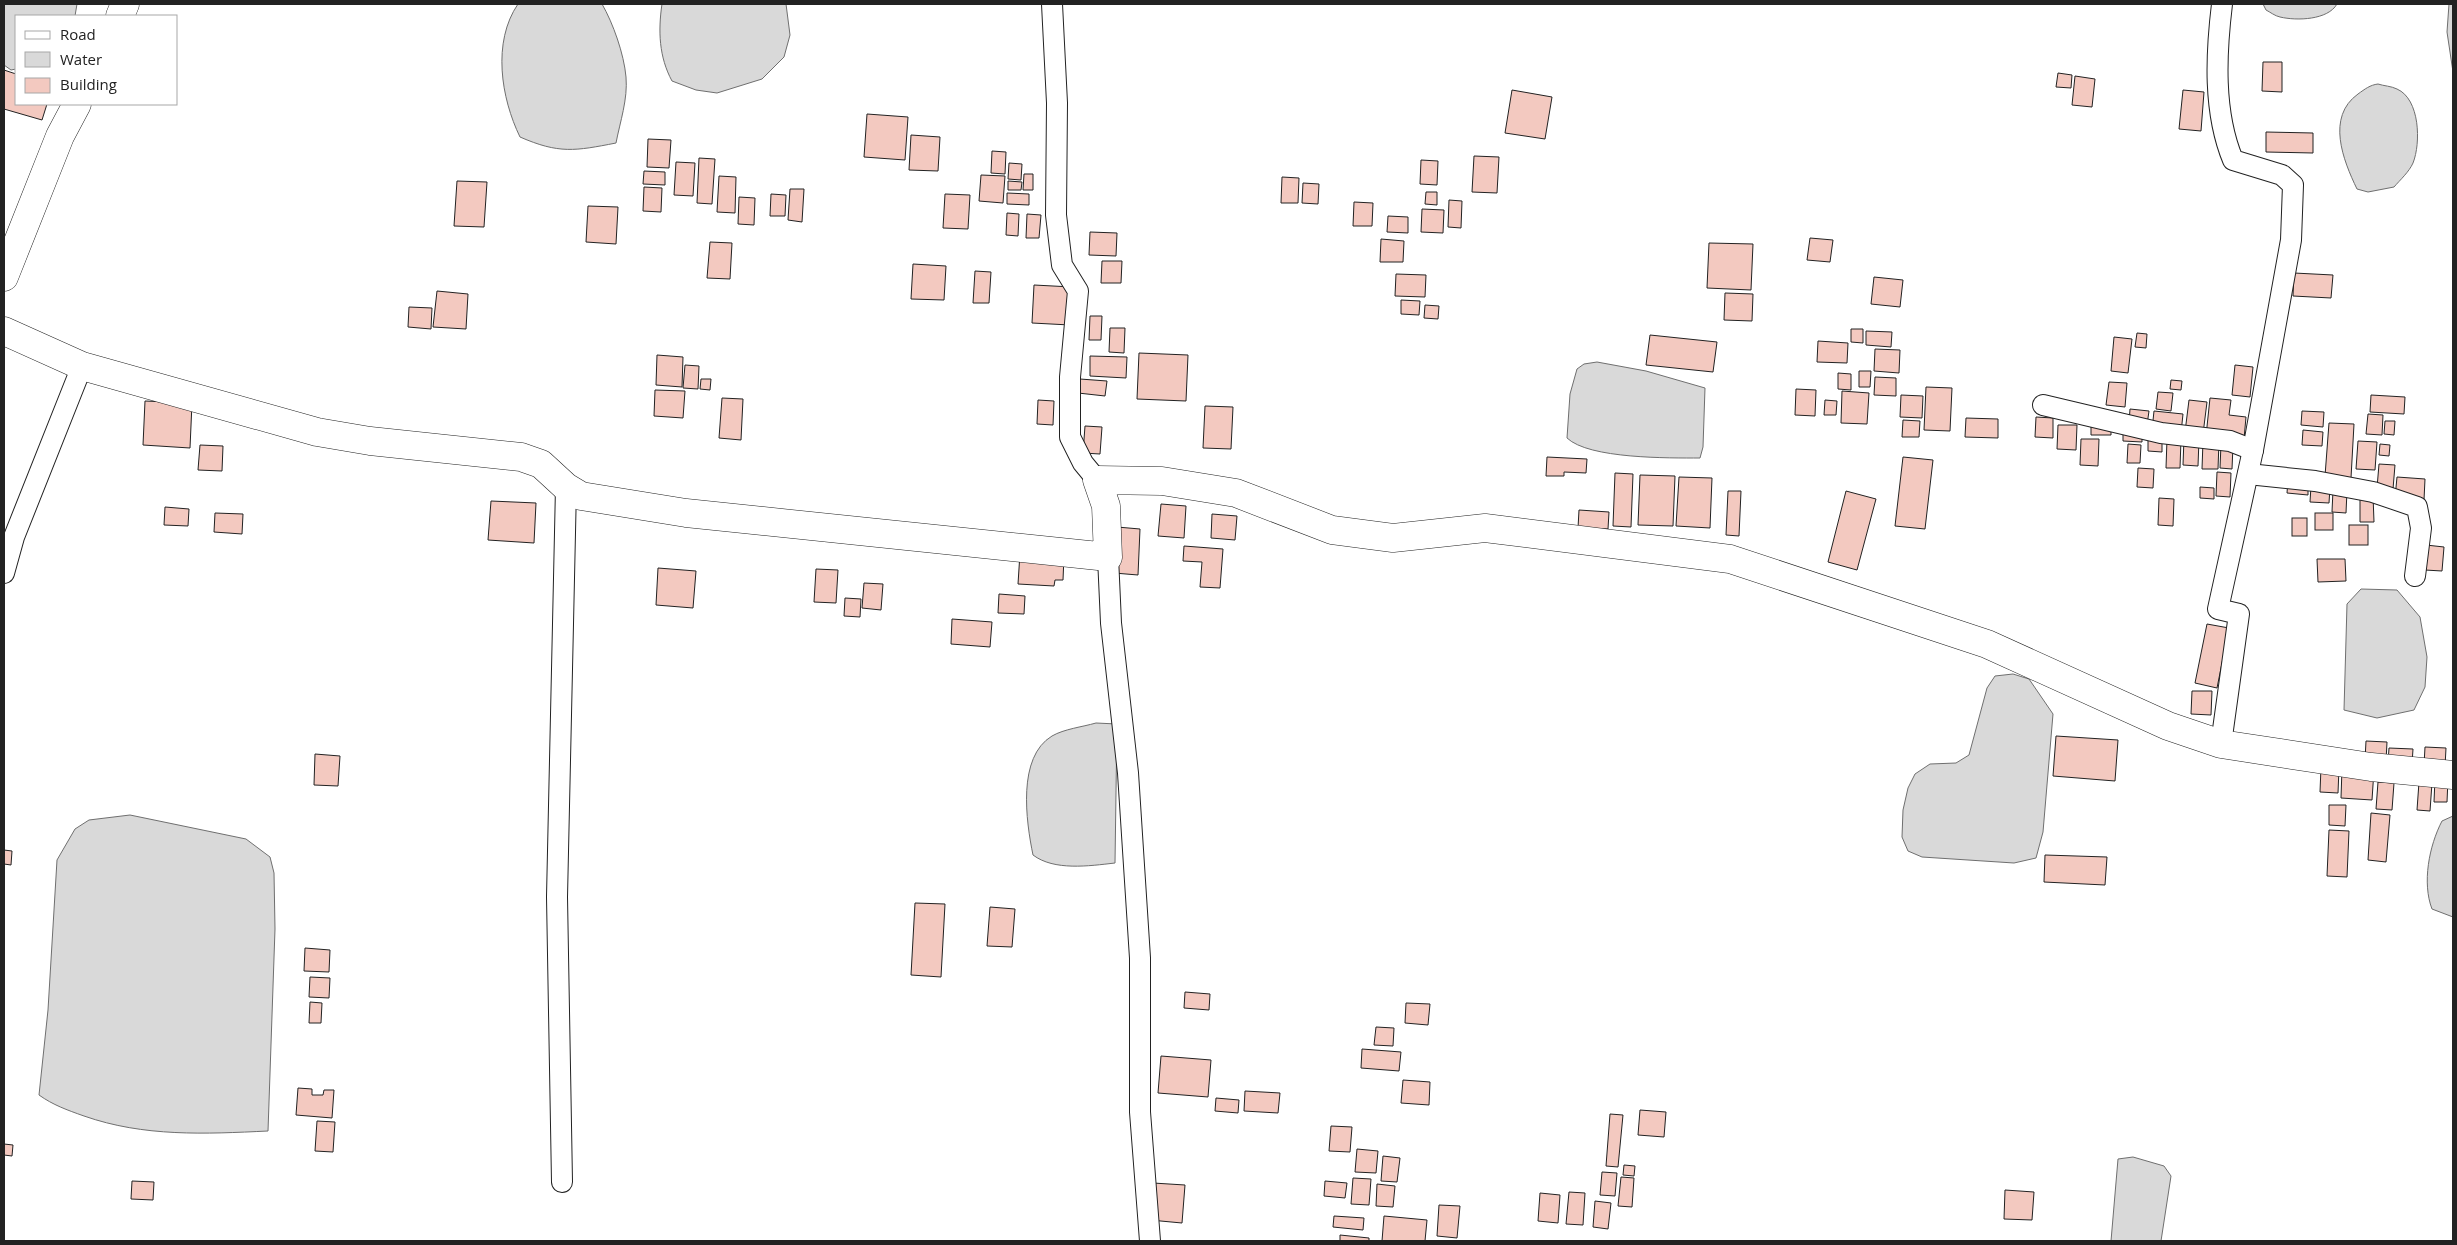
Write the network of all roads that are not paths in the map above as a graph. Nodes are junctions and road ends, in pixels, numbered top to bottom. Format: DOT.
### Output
graph roads {
  1 [pos="1052,4"];
  2 [pos="2222,4"];
  3 [pos="76,105"];
  4 [pos="4,277"];
  5 [pos="4,331"];
  6 [pos="82,366"];
  7 [pos="2044,405"];
  8 [pos="2254,450"];
  9 [pos="2248,474"];
  10 [pos="1097,480"];
  11 [pos="566,487"];
  12 [pos="1108,557"];
  13 [pos="4,573"];
  14 [pos="2415,576"];
  15 [pos="2220,744"];
  16 [pos="2453,775"];
  17 [pos="562,1182"];
  18 [pos="1150,1241"];
  1 -- 10 [label="street"];
  2 -- 8 [label="street"];
  3 -- 4 [label="street"];
  5 -- 6 [label="street"];
  6 -- 11 [label="street"];
  6 -- 13 [label="street"];
  7 -- 8 [label="street"];
  8 -- 9 [label="street"];
  9 -- 14 [label="street"];
  9 -- 15 [label="street"];
  10 -- 12 [label="street"];
  10 -- 15 [label="street"];
  11 -- 12 [label="street"];
  11 -- 17 [label="street"];
  12 -- 18 [label="street"];
  15 -- 16 [label="street"];
}
